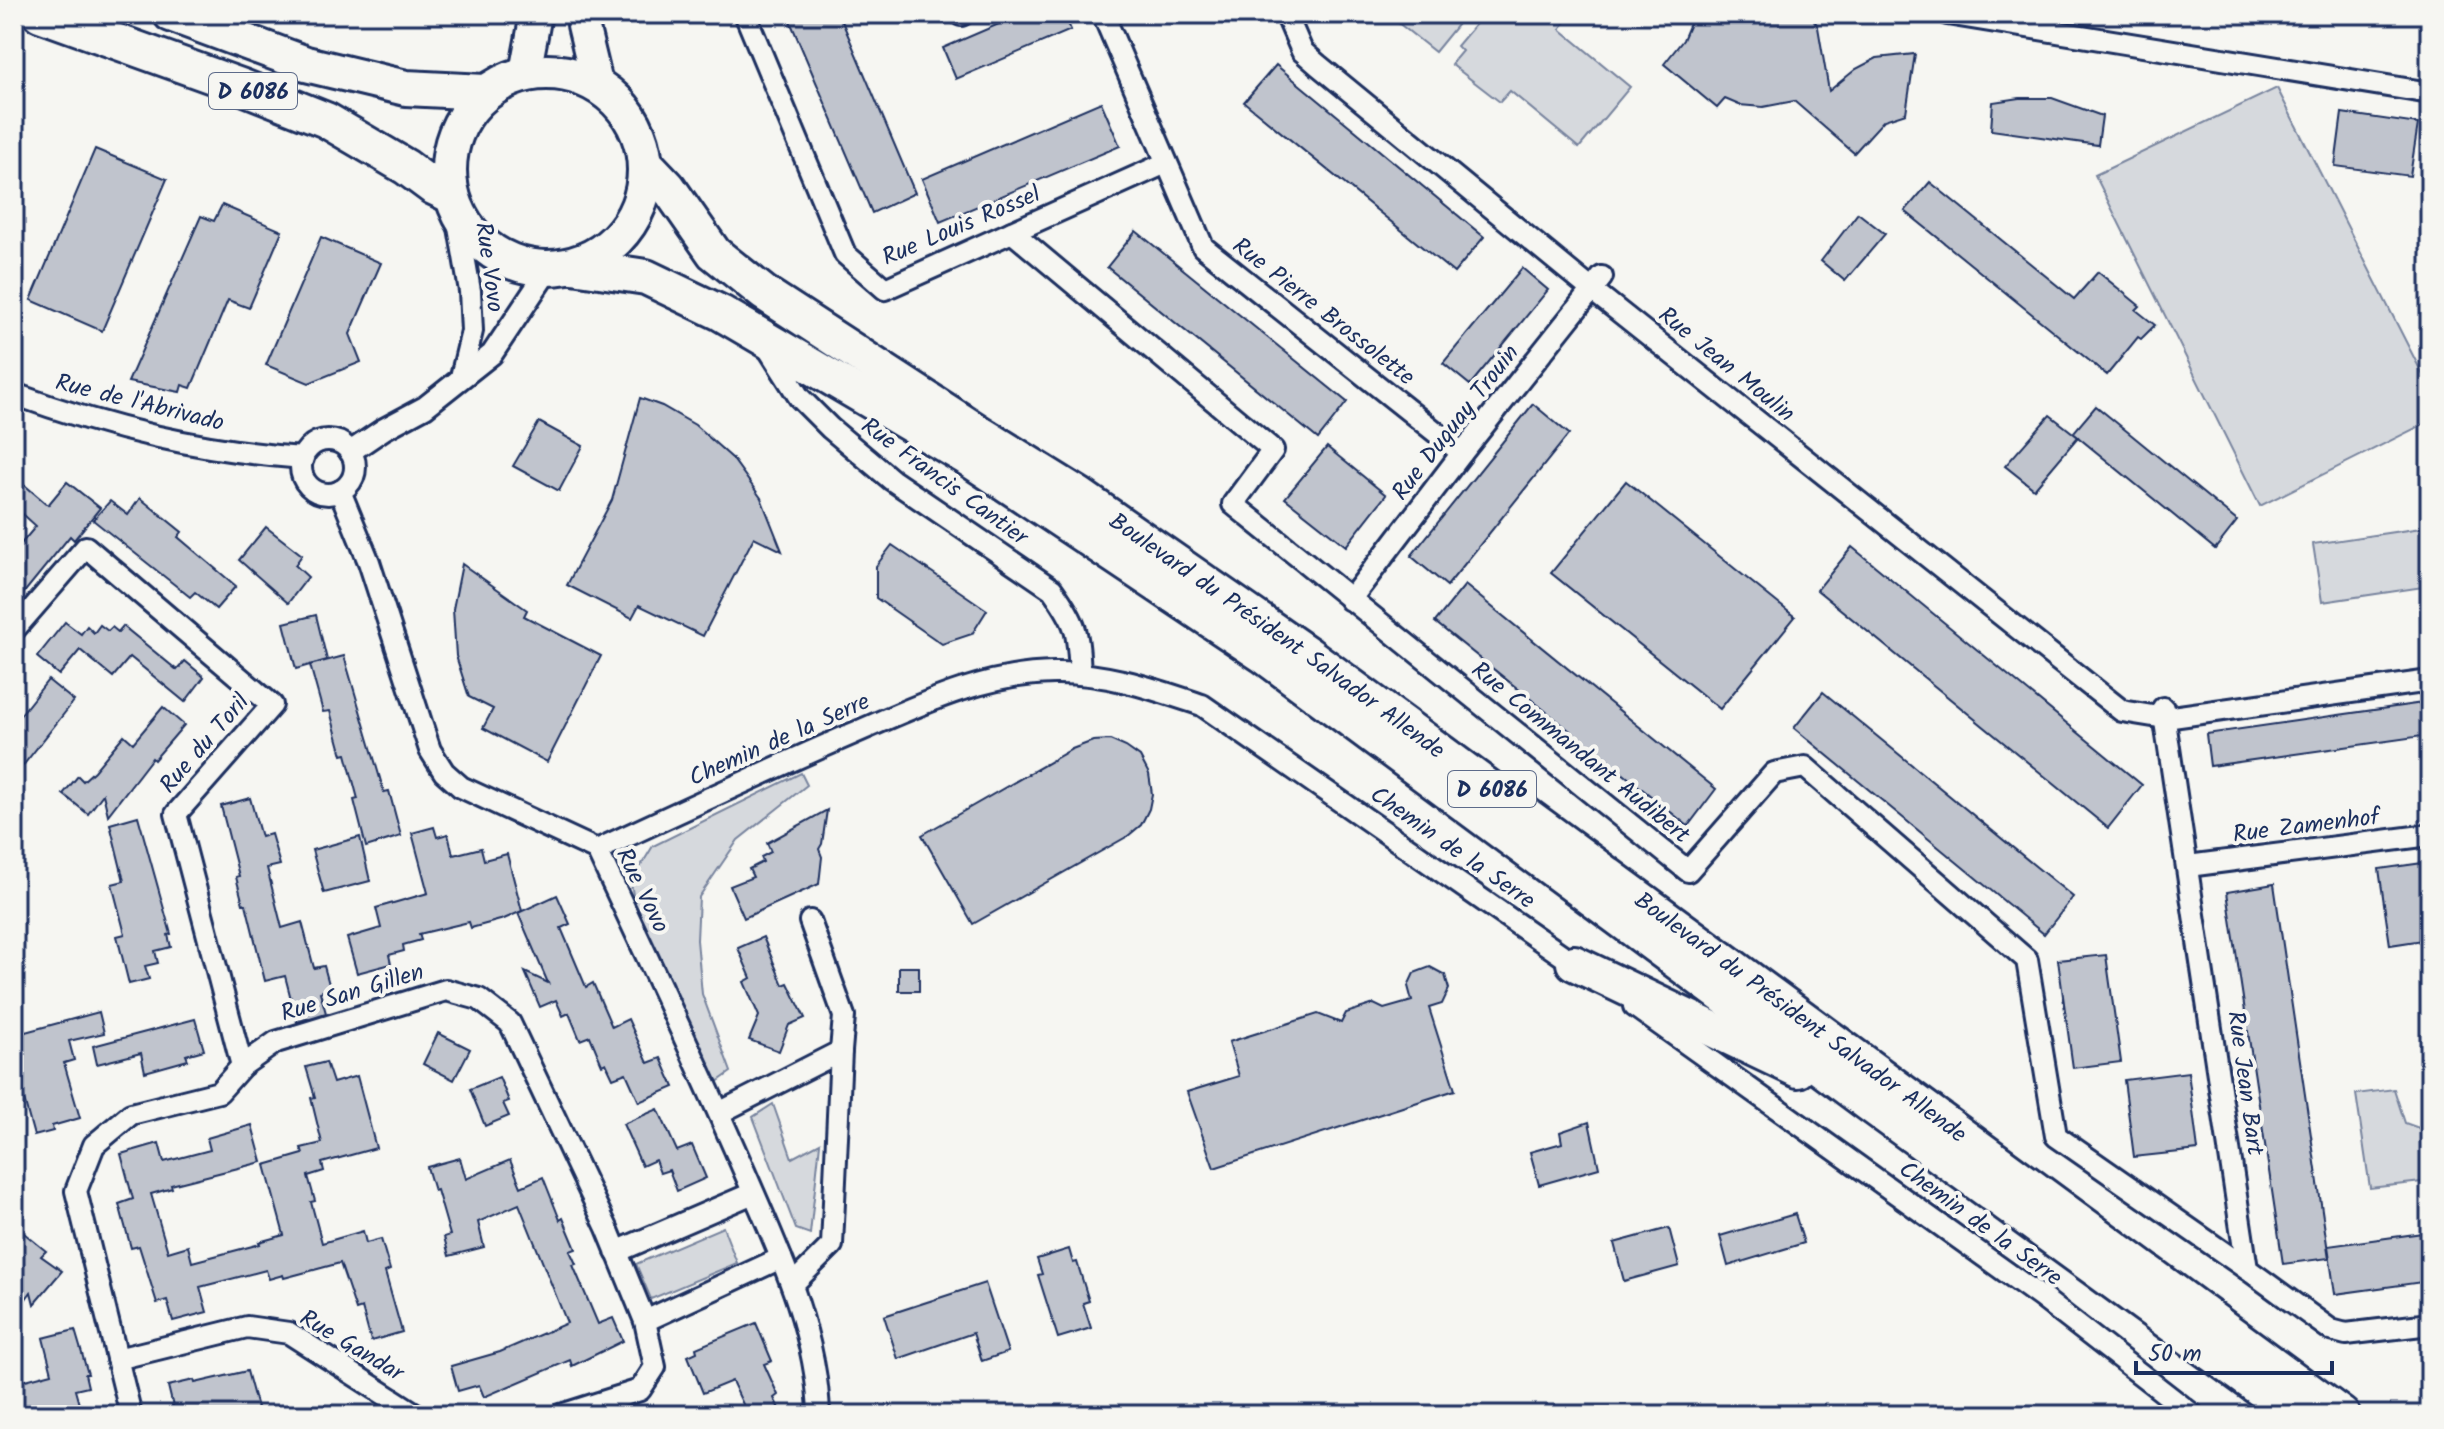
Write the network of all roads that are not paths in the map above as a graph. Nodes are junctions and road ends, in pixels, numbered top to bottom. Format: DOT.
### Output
graph roads {
  1 [pos="40,14"];
  2 [pos="171,14"];
  3 [pos="536,14"];
  4 [pos="584,14"];
  5 [pos="745,14"];
  6 [pos="1103,14"];
  7 [pos="1286,14"];
  8 [pos="1947,14"];
  9 [pos="525,73"];
  10 [pos="597,83"];
  11 [pos="485,92"];
  12 [pos="2430,93"];
  13 [pos="1166,163"];
  14 [pos="647,165"];
  15 [pos="454,203"];
  16 [pos="1012,232"];
  17 [pos="561,268"];
  18 [pos="1597,284"];
  19 [pos="759,334"];
  20 [pos="461,377"];
  21 [pos="14,394"];
  22 [pos="350,452"];
  23 [pos="1462,453"];
  24 [pos="303,458"];
  25 [pos="340,491"];
  26 [pos="1350,600"];
  27 [pos="14,630"];
  28 [pos="1080,674"];
  29 [pos="2430,681"];
  30 [pos="2163,711"];
  31 [pos="2430,835"];
  32 [pos="597,850"];
  33 [pos="2188,866"];
  34 [pos="810,921"];
  35 [pos="1574,963"];
  36 [pos="841,1051"];
  37 [pos="242,1066"];
  38 [pos="1869,1104"];
  39 [pos="719,1113"];
  40 [pos="753,1193"];
  41 [pos="616,1252"];
  42 [pos="781,1258"];
  43 [pos="2247,1269"];
  44 [pos="792,1285"];
  45 [pos="645,1321"];
  46 [pos="2430,1324"];
  47 [pos="117,1359"];
  48 [pos="131,1415"];
  49 [pos="417,1415"];
  50 [pos="561,1415"];
  51 [pos="819,1415"];
  52 [pos="2193,1415"];
  53 [pos="2296,1415"];
  54 [pos="2342,1415"];
  1 -- 15 [label="main road, D 6086"];
  2 -- 11 [label="main road, D 6086"];
  3 -- 9 [label="main road"];
  4 -- 10 [label="main road"];
  5 -- 16 [label="street, Rue Louis Rossel"];
  6 -- 13 [label="street, Rue Pierre Brossolette"];
  7 -- 18 [label="street, Rue Jean Moulin"];
  8 -- 12 [label="street"];
  9 -- 10 [label="main road"];
  9 -- 11 [label="main road"];
  10 -- 14 [label="main road"];
  11 -- 15 [label="main road"];
  13 -- 16 [label="street, Rue Louis Rossel"];
  13 -- 23 [label="street, Rue Pierre Brossolette"];
  14 -- 17 [label="main road"];
  14 -- 54 [label="main road, Boulevard du Président Salvador Allende / D 6086"];
  15 -- 17 [label="main road"];
  15 -- 20 [label="street, Rue Vovo"];
  16 -- 26 [label="street, Rue Commandant Audibert"];
  17 -- 19 [label="main road, Boulevard du Président Salvador Allende / D 6086"];
  17 -- 20 [label="street, Rue Vovo"];
  18 -- 23 [label="street, Rue Duguay Trouin"];
  18 -- 30 [label="street, Rue Jean Moulin"];
  19 -- 28 [label="street, Rue Francis Cantier"];
  19 -- 38 [label="main road, Boulevard du Président Salvador Allende / D 6086"];
  20 -- 22 [label="street, Rue Vovo"];
  21 -- 24 [label="street, Rue de l'Abrivado"];
  22 -- 24 [label="street"];
  22 -- 25 [label="street"];
  23 -- 26 [label="street, Rue Duguay Trouin"];
  24 -- 25 [label="street"];
  25 -- 32 [label="street, Rue Vovo"];
  26 -- 43 [label="street, Rue Commandant Audibert"];
  27 -- 37 [label="street, Rue du Toril"];
  28 -- 32 [label="street, Chemin de la Serre"];
  28 -- 35 [label="street, Chemin de la Serre"];
  29 -- 30 [label="street, Rue Jean Moulin"];
  30 -- 33 [label="street, Rue Jean Bart"];
  31 -- 33 [label="street, Rue Zamenhof"];
  32 -- 39 [label="street, Rue Vovo"];
  33 -- 43 [label="street, Rue Jean Bart"];
  34 -- 36 [label="street"];
  35 -- 38 [label="main road"];
  35 -- 52 [label="street, Chemin de la Serre"];
  36 -- 39 [label="street"];
  36 -- 44 [label="street"];
  37 -- 41 [label="street, Rue San Gillen"];
  37 -- 47 [label="street, Rue San Gillen"];
  38 -- 53 [label="main road, Boulevard du Président Salvador Allende / D 6086"];
  39 -- 40 [label="street, Rue Vovo"];
  40 -- 41 [label="street"];
  40 -- 42 [label="street, Rue Vovo"];
  41 -- 45 [label="street"];
  42 -- 44 [label="street, Rue Vovo"];
  42 -- 45 [label="street"];
  43 -- 46 [label="street"];
  44 -- 51 [label="street, Rue Vovo"];
  45 -- 50 [label="street"];
  47 -- 48 [label="street, Rue San Gillen"];
  47 -- 49 [label="street, Rue Gandar"];
}
